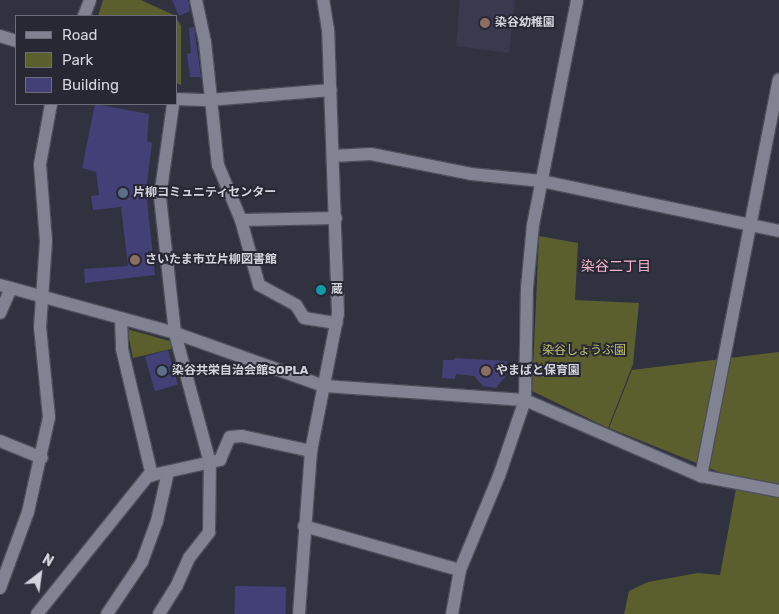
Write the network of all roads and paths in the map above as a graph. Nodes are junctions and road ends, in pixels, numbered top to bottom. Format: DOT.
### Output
graph roads {
  1 [pos="90,0"];
  2 [pos="196,0"];
  3 [pos="323,0"];
  4 [pos="576,0"];
  5 [pos="84,15"];
  6 [pos="0,36"];
  7 [pos="15,42"];
  8 [pos="779,80"];
  9 [pos="331,90"];
  10 [pos="178,99"];
  11 [pos="209,100"];
  12 [pos="51,105"];
  13 [pos="173,105"];
  14 [pos="333,156"];
  15 [pos="542,181"];
  16 [pos="336,218"];
  17 [pos="241,220"];
  18 [pos="750,225"];
  19 [pos="779,230"];
  20 [pos="5,287"];
  21 [pos="42,296"];
  22 [pos="0,313"];
  23 [pos="120,318"];
  24 [pos="337,323"];
  25 [pos="176,334"];
  26 [pos="324,386"];
  27 [pos="525,400"];
  28 [pos="0,441"];
  29 [pos="311,451"];
  30 [pos="42,458"];
  31 [pos="210,463"];
  32 [pos="168,472"];
  33 [pos="152,476"];
  34 [pos="700,476"];
  35 [pos="779,491"];
  36 [pos="304,526"];
  37 [pos="460,570"];
  38 [pos="0,588"];
  39 [pos="37,614"];
  40 [pos="107,614"];
  41 [pos="159,614"];
  42 [pos="299,614"];
  43 [pos="452,614"];
  1 -- 5 [label="street"];
  2 -- 11 [label="street"];
  3 -- 9 [label="street"];
  4 -- 15 [label="street"];
  6 -- 7 [label="street"];
  8 -- 18 [label="street"];
  9 -- 11 [label="street"];
  9 -- 14 [label="street"];
  10 -- 11 [label="street"];
  11 -- 17 [label="street"];
  12 -- 21 [label="street"];
  13 -- 25 [label="street"];
  14 -- 15 [label="street"];
  14 -- 16 [label="street"];
  15 -- 18 [label="street"];
  15 -- 27 [label="street"];
  16 -- 17 [label="street"];
  16 -- 24 [label="street"];
  17 -- 24 [label="street"];
  18 -- 19 [label="street"];
  18 -- 34 [label="street"];
  20 -- 21 [label="street"];
  20 -- 22 [label="street"];
  21 -- 23 [label="street"];
  21 -- 30 [label="street"];
  23 -- 25 [label="street"];
  23 -- 33 [label="street"];
  24 -- 26 [label="street"];
  25 -- 26 [label="street"];
  25 -- 31 [label="street"];
  26 -- 27 [label="street"];
  26 -- 29 [label="street"];
  27 -- 34 [label="street"];
  27 -- 37 [label="street"];
  28 -- 30 [label="street"];
  29 -- 31 [label="street"];
  29 -- 36 [label="street"];
  30 -- 38 [label="street"];
  31 -- 32 [label="street"];
  31 -- 41 [label="street"];
  32 -- 33 [label="street"];
  32 -- 40 [label="street"];
  33 -- 39 [label="street"];
  34 -- 35 [label="street"];
  36 -- 37 [label="street"];
  36 -- 42 [label="street"];
  37 -- 43 [label="street"];
}
